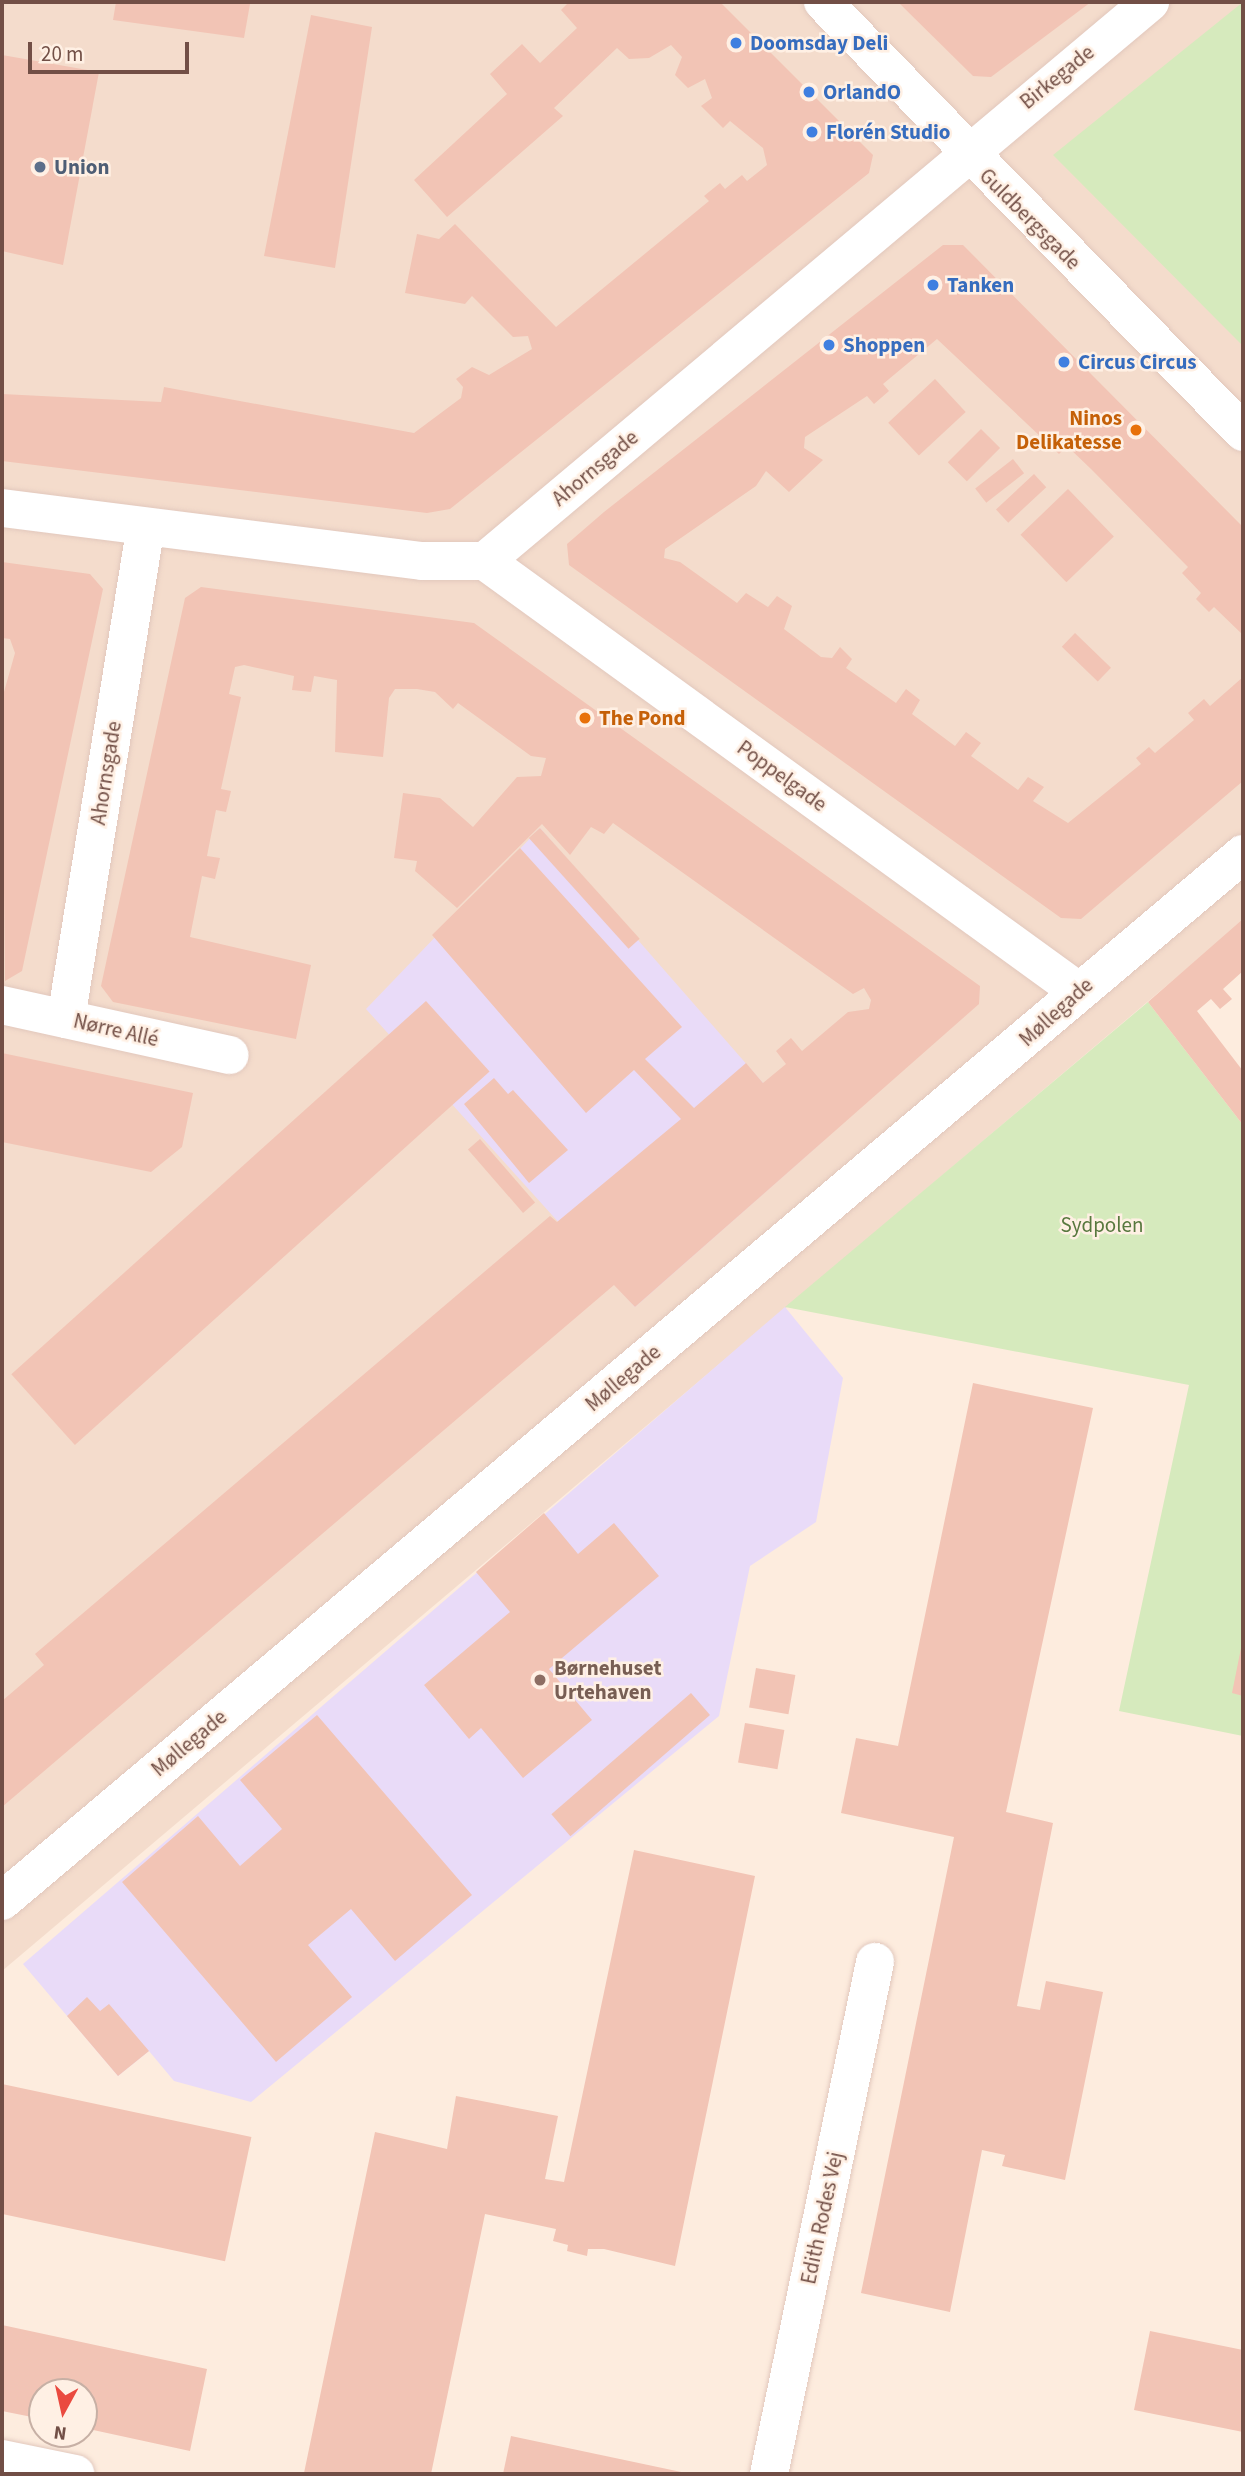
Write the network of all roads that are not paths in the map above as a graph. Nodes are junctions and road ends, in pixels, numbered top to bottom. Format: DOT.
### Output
graph roads {
  1 [pos="823,2"];
  2 [pos="1150,2"];
  3 [pos="964,152"];
  4 [pos="1243,432"];
  5 [pos="2,508"];
  6 [pos="146,527"];
  7 [pos="485,561"];
  8 [pos="1243,854"];
  9 [pos="1078,991"];
  10 [pos="2,1005"];
  11 [pos="66,1019"];
  12 [pos="230,1055"];
  13 [pos="2,1901"];
  14 [pos="875,1962"];
  15 [pos="2,2459"];
  16 [pos="75,2474"];
  17 [pos="769,2474"];
  1 -- 3 [label="street, Guldbergsgade"];
  2 -- 3 [label="street, Birkegade"];
  3 -- 4 [label="street, Guldbergsgade"];
  3 -- 7 [label="street, Ahornsgade"];
  5 -- 6 [label="street"];
  6 -- 7 [label="street"];
  6 -- 11 [label="street, Ahornsgade"];
  7 -- 9 [label="street, Poppelgade"];
  8 -- 9 [label="street, Møllegade"];
  9 -- 13 [label="street, Møllegade"];
  10 -- 11 [label="street, Nørre Allé"];
  11 -- 12 [label="street, Nørre Allé"];
  14 -- 17 [label="street, Edith Rodes Vej"];
  15 -- 16 [label="street"];
}
